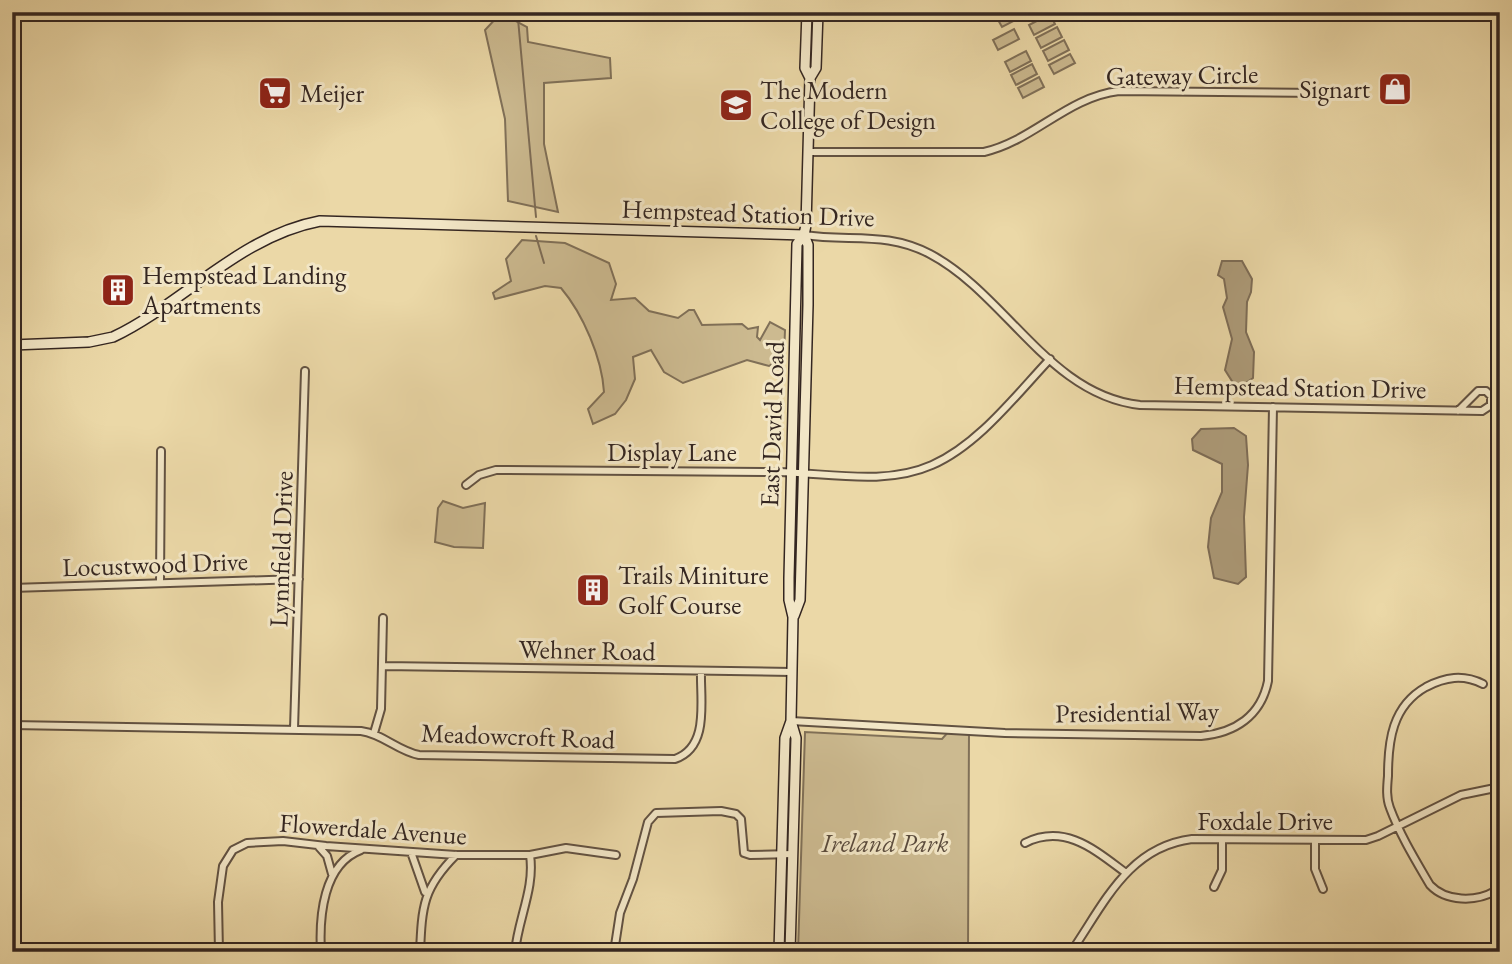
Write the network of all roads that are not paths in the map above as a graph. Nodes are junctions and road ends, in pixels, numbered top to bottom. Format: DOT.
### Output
graph roads {
  1 [pos="639,12"];
  2 [pos="678,12"];
  3 [pos="807,12"];
  4 [pos="818,12"];
  5 [pos="810,78"];
  6 [pos="1320,93"];
  7 [pos="808,152"];
  8 [pos="804,235"];
  9 [pos="12,345"];
  10 [pos="1049,359"];
  11 [pos="305,371"];
  12 [pos="1273,407"];
  13 [pos="1458,411"];
  14 [pos="161,451"];
  15 [pos="792,473"];
  16 [pos="803,474"];
  17 [pos="466,485"];
  18 [pos="299,579"];
  19 [pos="160,583"];
  20 [pos="12,588"];
  21 [pos="793,617"];
  22 [pos="383,618"];
  23 [pos="383,666"];
  24 [pos="701,671"];
  25 [pos="792,672"];
  26 [pos="1483,684"];
  27 [pos="791,721"];
  28 [pos="12,724"];
  29 [pos="294,729"];
  30 [pos="374,733"];
  31 [pos="1500,787"];
  32 [pos="1398,826"];
  33 [pos="1222,840"];
  34 [pos="1315,841"];
  35 [pos="1025,843"];
  36 [pos="315,845"];
  37 [pos="368,850"];
  38 [pos="411,852"];
  39 [pos="781,853"];
  40 [pos="793,854"];
  41 [pos="456,855"];
  42 [pos="530,855"];
  43 [pos="617,855"];
  44 [pos="1126,873"];
  45 [pos="332,876"];
  46 [pos="1214,887"];
  47 [pos="1323,888"];
  48 [pos="1495,891"];
  49 [pos="426,894"];
  50 [pos="219,952"];
  51 [pos="321,952"];
  52 [pos="420,952"];
  53 [pos="515,952"];
  54 [pos="614,952"];
  55 [pos="779,952"];
  56 [pos="790,952"];
  57 [pos="1071,952"];
  1 -- 2 [label="street"];
  3 -- 5 [label="street, East David Road"];
  4 -- 5 [label="street, East David Road"];
  5 -- 7 [label="street, East David Road"];
  6 -- 7 [label="street, Gateway Circle"];
  7 -- 8 [label="street, East David Road"];
  8 -- 9 [label="street, Hempstead Station Drive"];
  8 -- 10 [label="street, Hempstead Station Drive"];
  8 -- 15 [label="street, East David Road"];
  8 -- 16 [label="street, East David Road"];
  10 -- 12 [label="street, Hempstead Station Drive"];
  10 -- 16 [label="street, Display Lane"];
  11 -- 18 [label="street, Lynnfield Drive"];
  12 -- 13 [label="street, Hempstead Station Drive"];
  12 -- 27 [label="street, Presidential Way"];
  13 -- 13 [label="street, Hempstead Station Drive"];
  14 -- 19 [label="street"];
  15 -- 16 [label="street, Display Lane"];
  15 -- 17 [label="street, Display Lane"];
  15 -- 21 [label="street, East David Road"];
  16 -- 21 [label="street, East David Road"];
  18 -- 19 [label="street, Locustwood Drive"];
  18 -- 29 [label="street, Lynnfield Drive"];
  19 -- 20 [label="street, Locustwood Drive"];
  21 -- 25 [label="street, East David Road"];
  22 -- 23 [label="street"];
  23 -- 24 [label="street, Wehner Road"];
  23 -- 30 [label="street"];
  24 -- 25 [label="street, Wehner Road"];
  24 -- 30 [label="street, Meadowcroft Road"];
  25 -- 27 [label="street, East David Road"];
  26 -- 32 [label="street"];
  27 -- 39 [label="street, East David Road"];
  27 -- 40 [label="street, East David Road"];
  28 -- 29 [label="street, Meadowcroft Road"];
  29 -- 30 [label="street, Meadowcroft Road"];
  31 -- 32 [label="street, Foxdale Drive"];
  32 -- 34 [label="street, Foxdale Drive"];
  32 -- 48 [label="street"];
  33 -- 34 [label="street, Foxdale Drive"];
  33 -- 44 [label="street, Foxdale Drive"];
  33 -- 46 [label="street"];
  34 -- 47 [label="street"];
  35 -- 44 [label="street"];
  36 -- 37 [label="street, Flowerdale Avenue"];
  36 -- 45 [label="street"];
  36 -- 50 [label="street, Flowerdale Avenue"];
  37 -- 38 [label="street, Flowerdale Avenue"];
  37 -- 45 [label="street"];
  38 -- 41 [label="street, Flowerdale Avenue"];
  38 -- 49 [label="street"];
  39 -- 40 [label="street"];
  39 -- 54 [label="street"];
  39 -- 55 [label="street, East David Road"];
  40 -- 56 [label="street, East David Road"];
  41 -- 42 [label="street, Flowerdale Avenue"];
  41 -- 49 [label="street"];
  42 -- 43 [label="street, Flowerdale Avenue"];
  42 -- 53 [label="street"];
  44 -- 57 [label="street, Foxdale Drive"];
  45 -- 51 [label="street"];
  49 -- 52 [label="street"];
}
